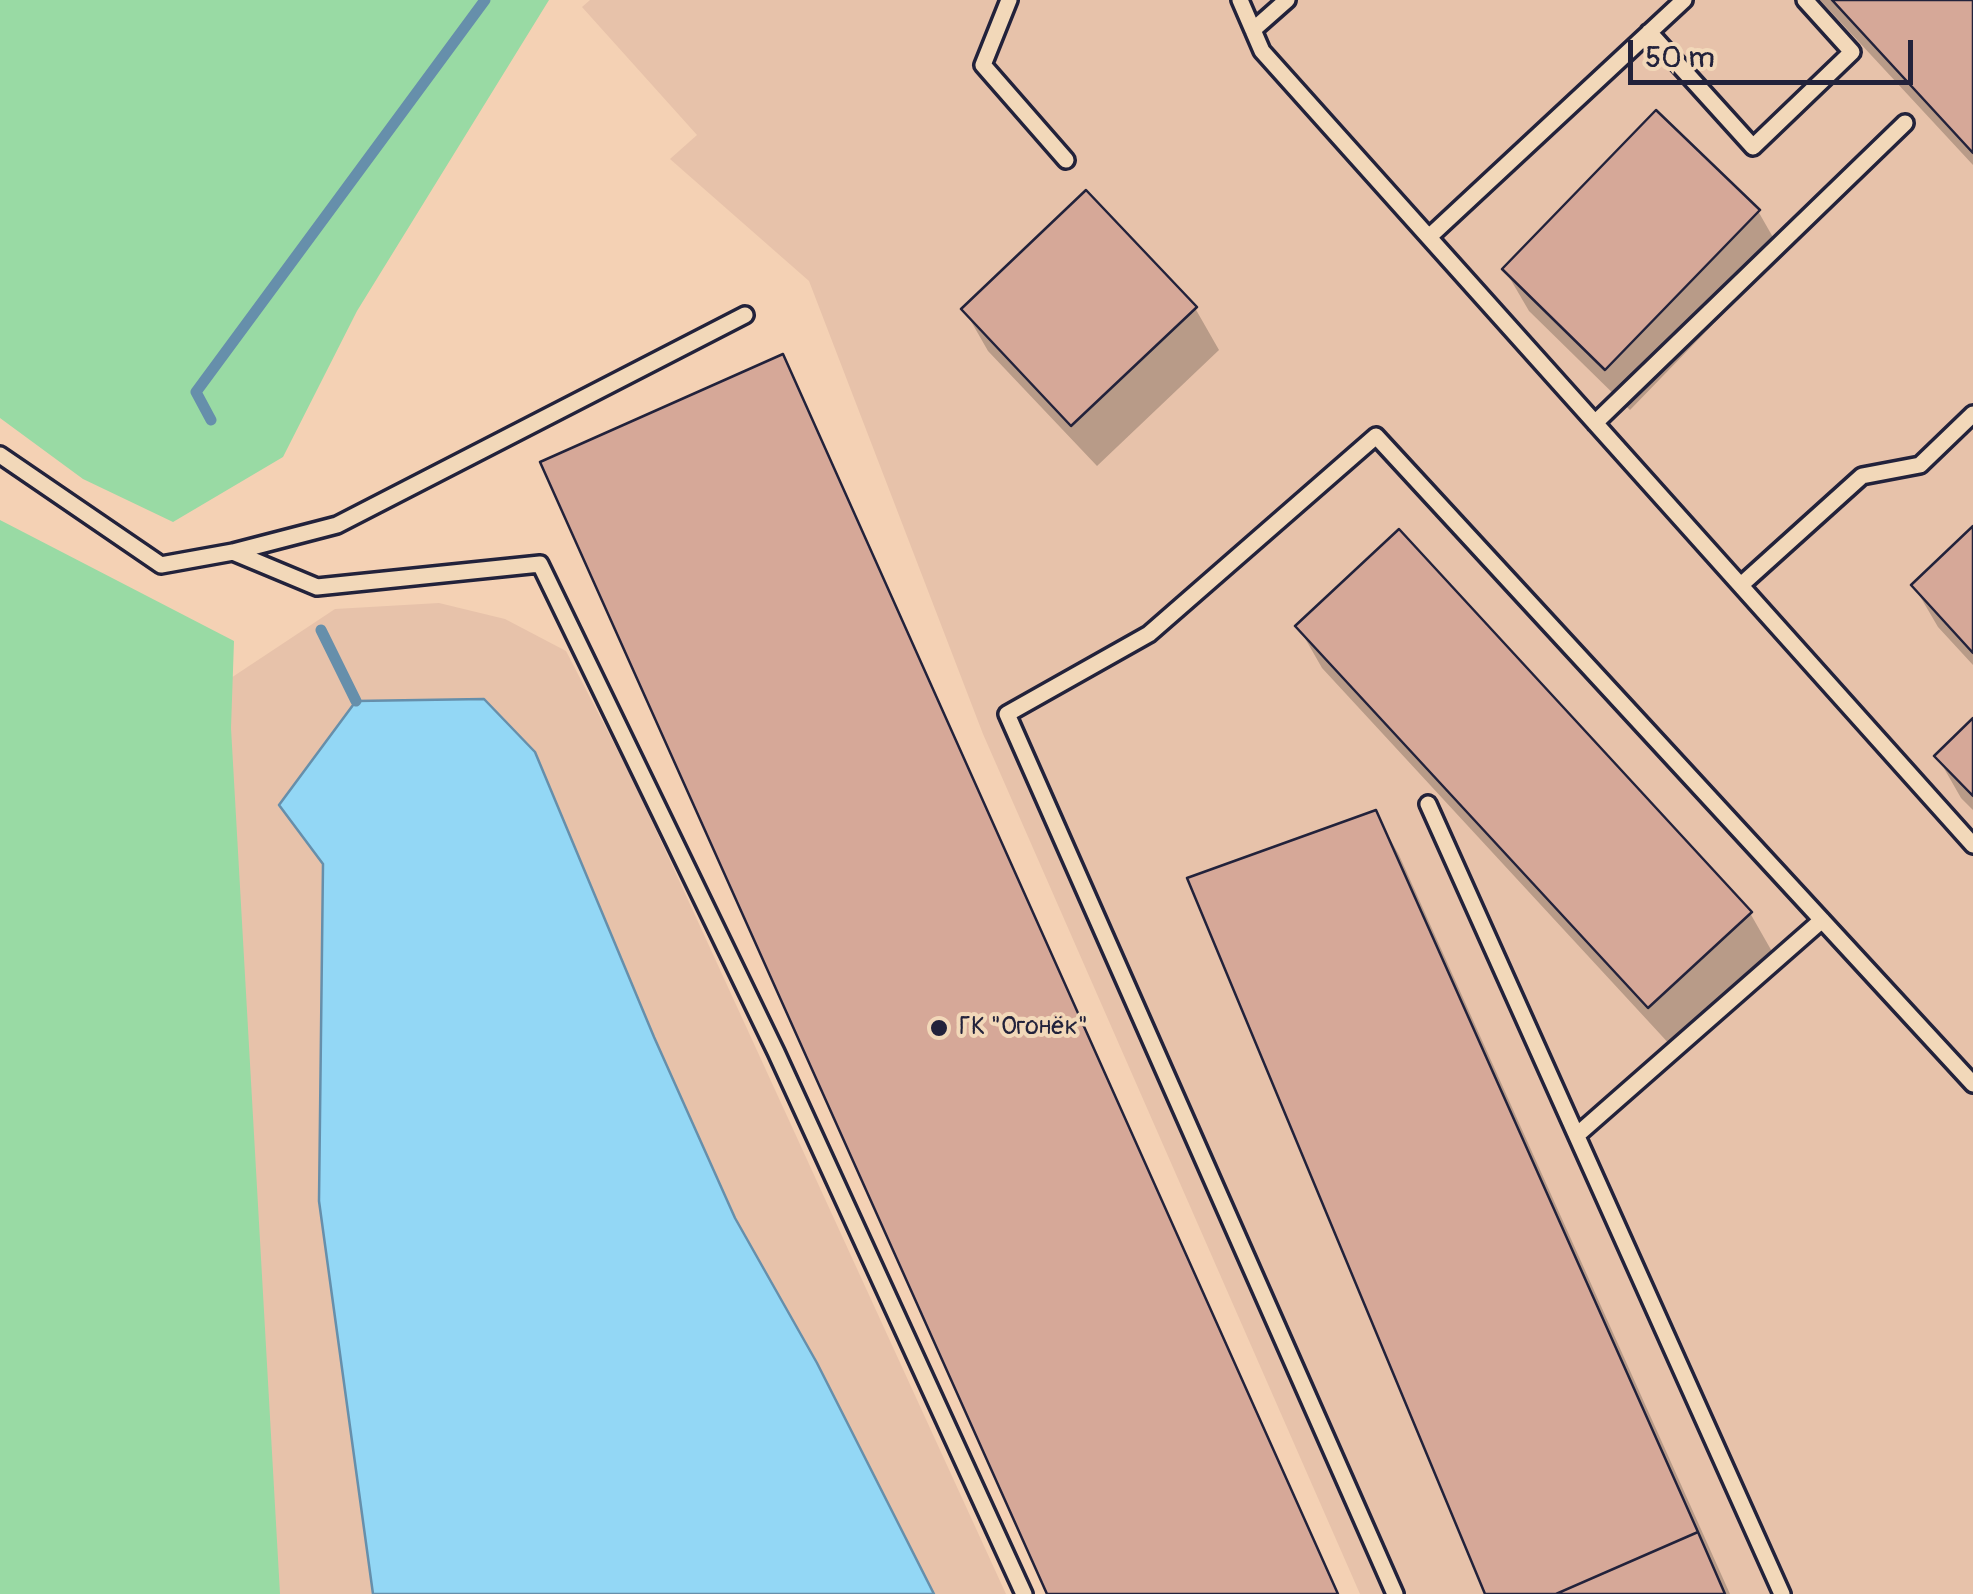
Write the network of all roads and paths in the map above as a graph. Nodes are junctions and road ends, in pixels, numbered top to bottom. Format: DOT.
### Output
graph roads {
  1 [pos="1009,0"];
  2 [pos="1240,0"];
  3 [pos="1288,0"];
  4 [pos="1684,0"];
  5 [pos="1805,0"];
  6 [pos="1253,30"];
  7 [pos="1649,32"];
  8 [pos="1905,123"];
  9 [pos="1066,160"];
  10 [pos="1429,237"];
  11 [pos="745,315"];
  12 [pos="1973,414"];
  13 [pos="1595,423"];
  14 [pos="0,456"];
  15 [pos="233,552"];
  16 [pos="1741,586"];
  17 [pos="1428,804"];
  18 [pos="1973,845"];
  19 [pos="1822,920"];
  20 [pos="1973,1084"];
  21 [pos="1577,1135"];
  22 [pos="1024,1594"];
  23 [pos="1395,1594"];
  24 [pos="1782,1594"];
  1 -- 9 [label="lane"];
  2 -- 6 [label="lane"];
  3 -- 6 [label="lane"];
  4 -- 7 [label="lane"];
  5 -- 7 [label="lane"];
  6 -- 10 [label="lane"];
  7 -- 10 [label="lane"];
  8 -- 13 [label="lane"];
  10 -- 13 [label="lane"];
  11 -- 15 [label="lane"];
  12 -- 16 [label="lane"];
  13 -- 16 [label="lane"];
  14 -- 15 [label="lane"];
  15 -- 22 [label="lane"];
  16 -- 18 [label="lane"];
  17 -- 21 [label="lane"];
  19 -- 20 [label="lane"];
  19 -- 21 [label="lane"];
  19 -- 23 [label="lane"];
  21 -- 24 [label="lane"];
}
